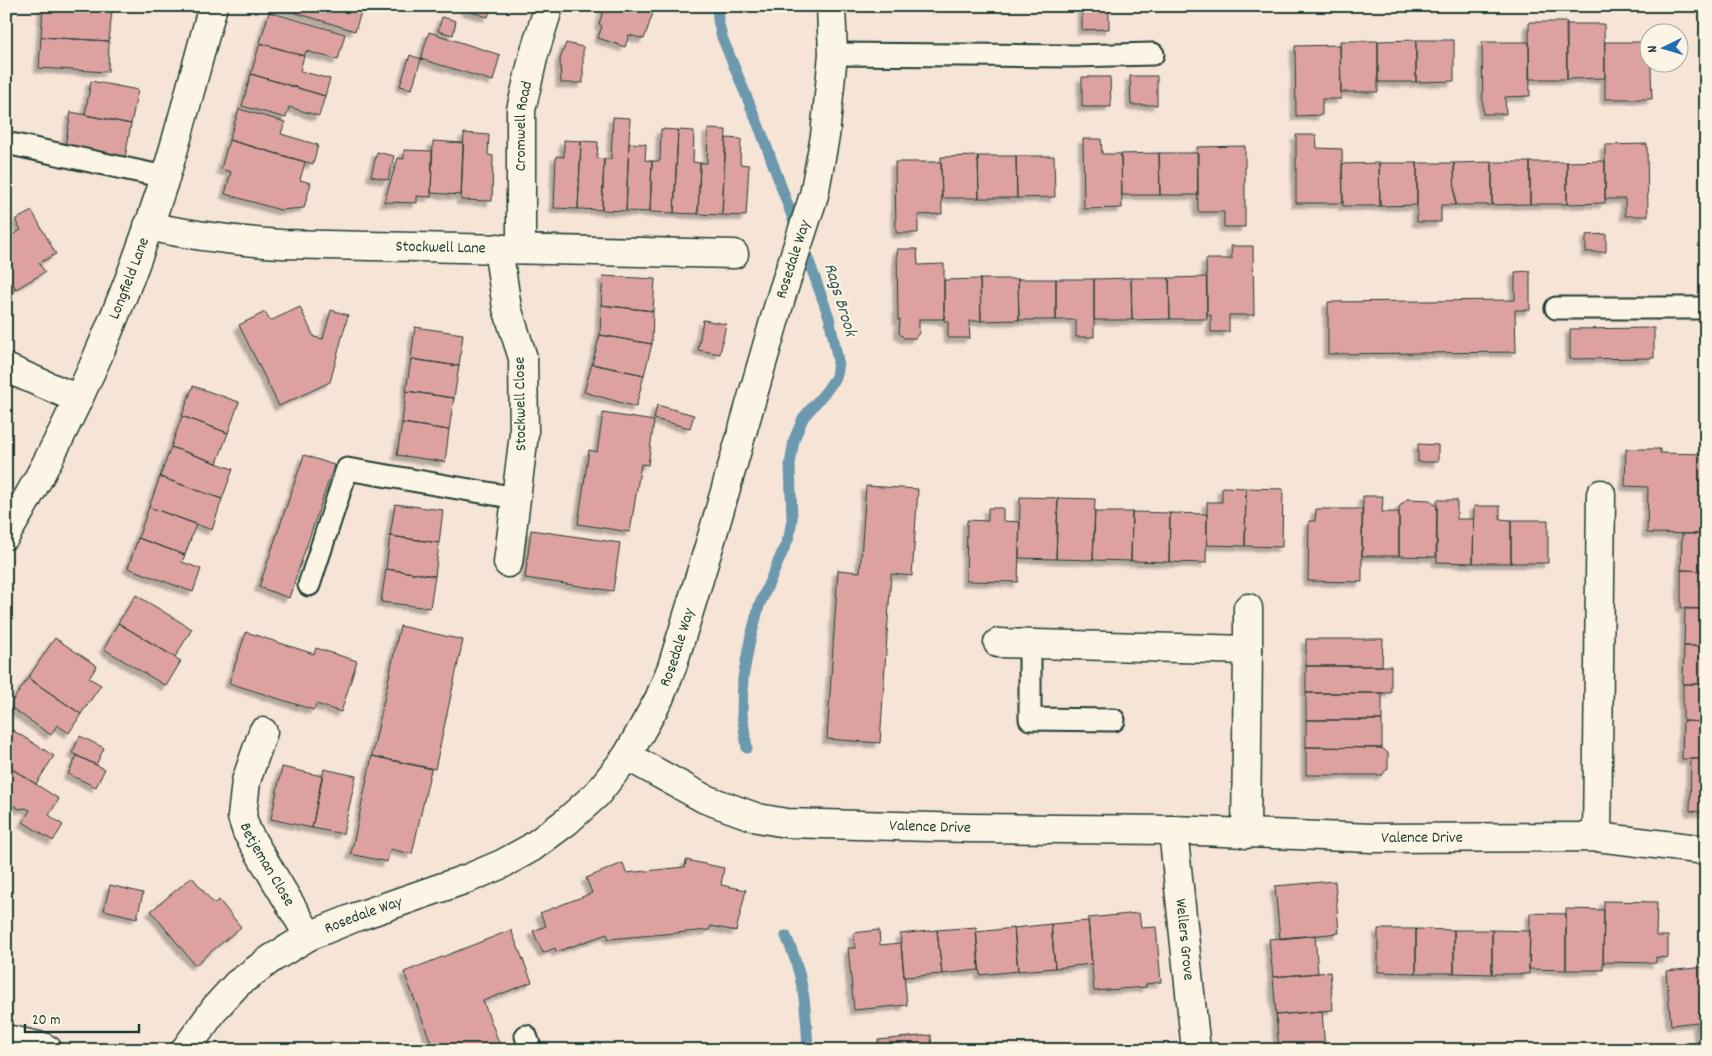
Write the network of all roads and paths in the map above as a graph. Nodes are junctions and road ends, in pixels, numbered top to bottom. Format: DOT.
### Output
graph roads {
  1 [pos="213,6"];
  2 [pos="550,6"];
  3 [pos="831,6"];
  4 [pos="833,54"];
  5 [pos="1153,54"];
  6 [pos="6,143"];
  7 [pos="165,177"];
  8 [pos="148,226"];
  9 [pos="509,248"];
  10 [pos="734,254"];
  11 [pos="1556,308"];
  12 [pos="1706,308"];
  13 [pos="6,368"];
  14 [pos="78,399"];
  15 [pos="1601,494"];
  16 [pos="516,498"];
  17 [pos="6,535"];
  18 [pos="508,562"];
  19 [pos="309,586"];
  20 [pos="1248,608"];
  21 [pos="998,643"];
  22 [pos="1030,644"];
  23 [pos="1248,650"];
  24 [pos="1114,720"];
  25 [pos="263,732"];
  26 [pos="627,756"];
  27 [pos="1173,830"];
  28 [pos="1246,834"];
  29 [pos="1598,837"];
  30 [pos="1706,850"];
  31 [pos="308,936"];
  32 [pos="6,1039"];
  33 [pos="48,1050"];
  34 [pos="184,1050"];
  35 [pos="1196,1050"];
  1 -- 7 [label="street, Longfield Lane"];
  2 -- 9 [label="street, Cromwell Road"];
  3 -- 4 [label="street, Rosedale Way"];
  4 -- 5 [label="lane"];
  4 -- 26 [label="street, Rosedale Way"];
  6 -- 7 [label="lane"];
  7 -- 8 [label="street, Longfield Lane"];
  8 -- 9 [label="street, Stockwell Lane"];
  8 -- 14 [label="street, Longfield Lane"];
  9 -- 10 [label="street, Stockwell Lane"];
  9 -- 16 [label="street, Stockwell Close"];
  11 -- 12 [label="lane"];
  13 -- 14 [label="street"];
  14 -- 17 [label="street, Longfield Lane"];
  15 -- 29 [label="street"];
  16 -- 18 [label="street, Stockwell Close"];
  16 -- 19 [label="lane"];
  20 -- 23 [label="street"];
  21 -- 22 [label="street"];
  22 -- 23 [label="street"];
  22 -- 24 [label="lane"];
  23 -- 28 [label="street"];
  25 -- 31 [label="street, Betjeman Close"];
  26 -- 27 [label="street, Valence Drive"];
  26 -- 31 [label="street, Rosedale Way"];
  27 -- 28 [label="street, Valence Drive"];
  27 -- 35 [label="street, Wellers Grove"];
  28 -- 29 [label="street, Valence Drive"];
  29 -- 30 [label="street, Valence Drive"];
  31 -- 34 [label="street, Rosedale Way"];
  32 -- 33 [label="street"];
}
